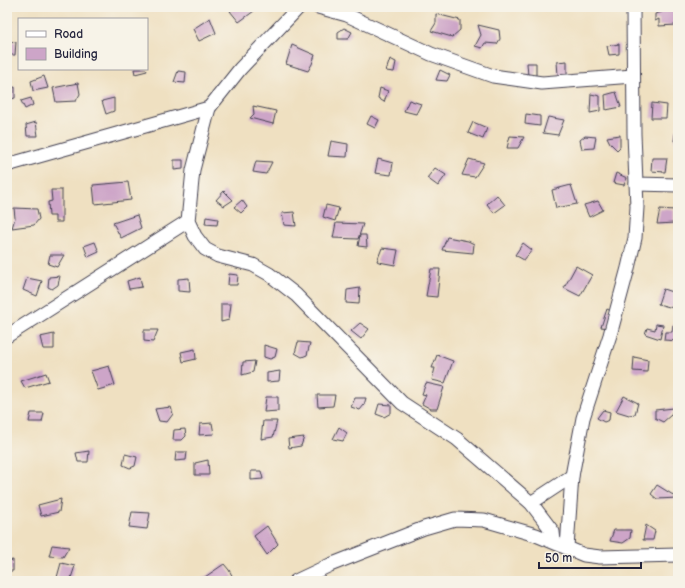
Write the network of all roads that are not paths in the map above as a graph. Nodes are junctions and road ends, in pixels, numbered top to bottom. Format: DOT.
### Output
graph roads {
  1 [pos="299,7"];
  2 [pos="318,7"];
  3 [pos="633,7"];
  4 [pos="633,76"];
  5 [pos="209,108"];
  6 [pos="7,165"];
  7 [pos="636,184"];
  8 [pos="678,185"];
  9 [pos="188,221"];
  10 [pos="7,336"];
  11 [pos="572,476"];
  12 [pos="531,503"];
  13 [pos="554,541"];
  14 [pos="567,547"];
  15 [pos="678,555"];
  16 [pos="296,581"];
  1 -- 5 [label="street"];
  2 -- 4 [label="street"];
  3 -- 4 [label="street"];
  4 -- 7 [label="street"];
  5 -- 6 [label="street"];
  5 -- 9 [label="street"];
  7 -- 8 [label="street"];
  7 -- 11 [label="street"];
  9 -- 10 [label="street"];
  9 -- 12 [label="street"];
  11 -- 12 [label="street"];
  11 -- 14 [label="street"];
  12 -- 13 [label="street"];
  13 -- 14 [label="street"];
  13 -- 16 [label="street"];
  14 -- 15 [label="street"];
}
